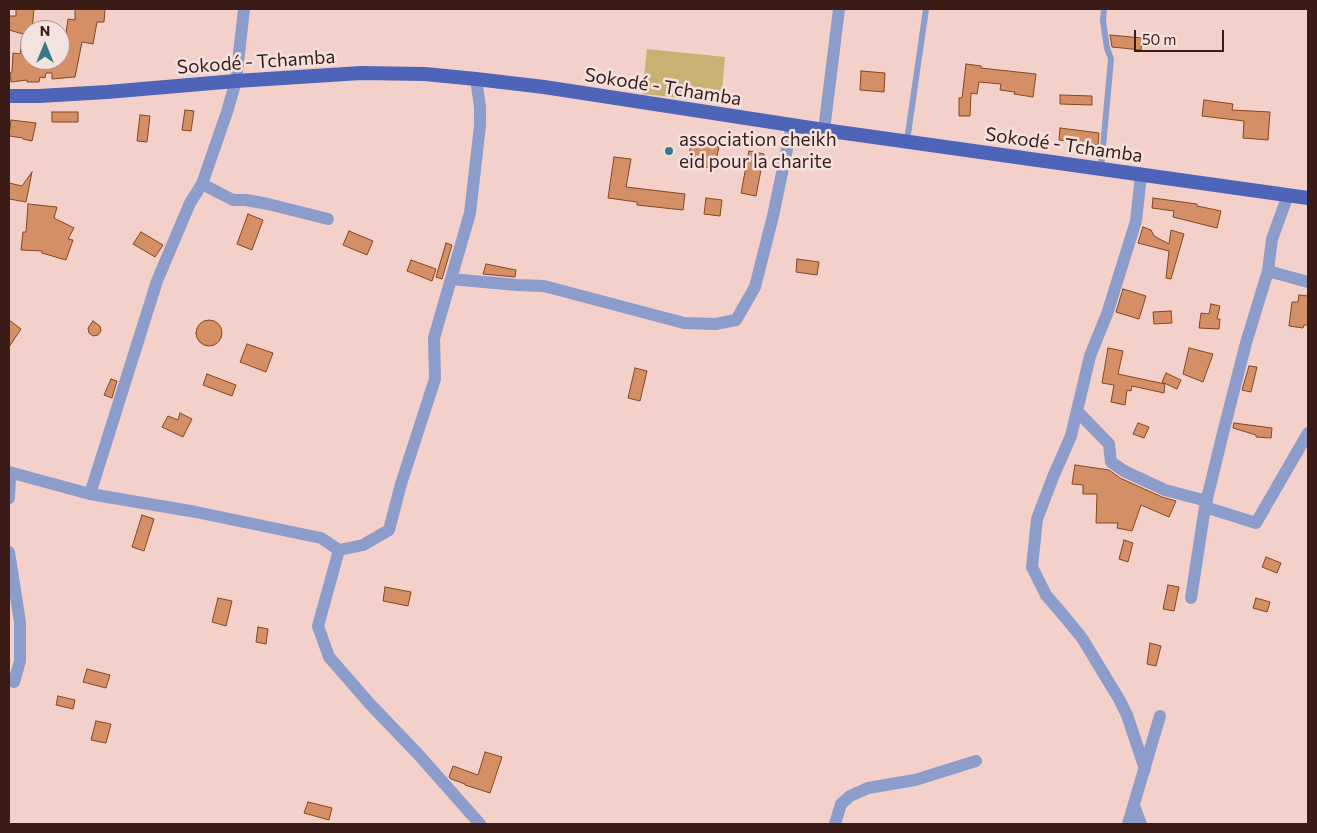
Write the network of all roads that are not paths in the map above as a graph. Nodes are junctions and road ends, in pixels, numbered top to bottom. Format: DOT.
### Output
graph roads {
  1 [pos="244,9"];
  2 [pos="839,9"];
  3 [pos="926,9"];
  4 [pos="1104,9"];
  5 [pos="476,79"];
  6 [pos="236,81"];
  7 [pos="9,96"];
  8 [pos="792,125"];
  9 [pos="824,130"];
  10 [pos="907,141"];
  11 [pos="1101,169"];
  12 [pos="1141,175"];
  13 [pos="202,184"];
  14 [pos="1288,195"];
  15 [pos="1308,198"];
  16 [pos="328,219"];
  17 [pos="1268,271"];
  18 [pos="451,279"];
  19 [pos="1308,282"];
  20 [pos="1077,411"];
  21 [pos="1308,433"];
  22 [pos="9,472"];
  23 [pos="9,477"];
  24 [pos="90,494"];
  25 [pos="9,498"];
  26 [pos="1206,504"];
  27 [pos="339,550"];
  28 [pos="9,552"];
  29 [pos="1191,598"];
  30 [pos="14,682"];
  31 [pos="1160,716"];
  32 [pos="976,761"];
  33 [pos="1145,769"];
  34 [pos="1134,806"];
  35 [pos="480,824"];
  36 [pos="835,824"];
  37 [pos="1128,824"];
  38 [pos="1141,824"];
  1 -- 6 [label="street"];
  2 -- 9 [label="street"];
  3 -- 10 [label="lane"];
  4 -- 11 [label="lane"];
  5 -- 6 [label="main road, Sokodé - Tchamba"];
  5 -- 8 [label="main road, Sokodé - Tchamba"];
  5 -- 18 [label="street"];
  6 -- 7 [label="main road, Sokodé - Tchamba"];
  6 -- 13 [label="street"];
  8 -- 9 [label="main road, Sokodé - Tchamba"];
  8 -- 18 [label="street"];
  9 -- 10 [label="main road, Sokodé - Tchamba"];
  10 -- 11 [label="main road, Sokodé - Tchamba"];
  11 -- 12 [label="main road, Sokodé - Tchamba"];
  12 -- 14 [label="main road, Sokodé - Tchamba"];
  12 -- 20 [label="street"];
  13 -- 16 [label="street"];
  13 -- 24 [label="street"];
  14 -- 15 [label="main road, Sokodé - Tchamba"];
  14 -- 17 [label="street"];
  17 -- 19 [label="street"];
  17 -- 26 [label="street"];
  18 -- 27 [label="street"];
  20 -- 26 [label="street"];
  20 -- 33 [label="street"];
  21 -- 26 [label="street"];
  22 -- 24 [label="street"];
  23 -- 25 [label="street"];
  24 -- 27 [label="street"];
  26 -- 29 [label="street"];
  27 -- 35 [label="street"];
  28 -- 30 [label="street"];
  31 -- 33 [label="street"];
  32 -- 36 [label="street"];
  33 -- 34 [label="street"];
  34 -- 37 [label="street"];
  34 -- 38 [label="street"];
}
